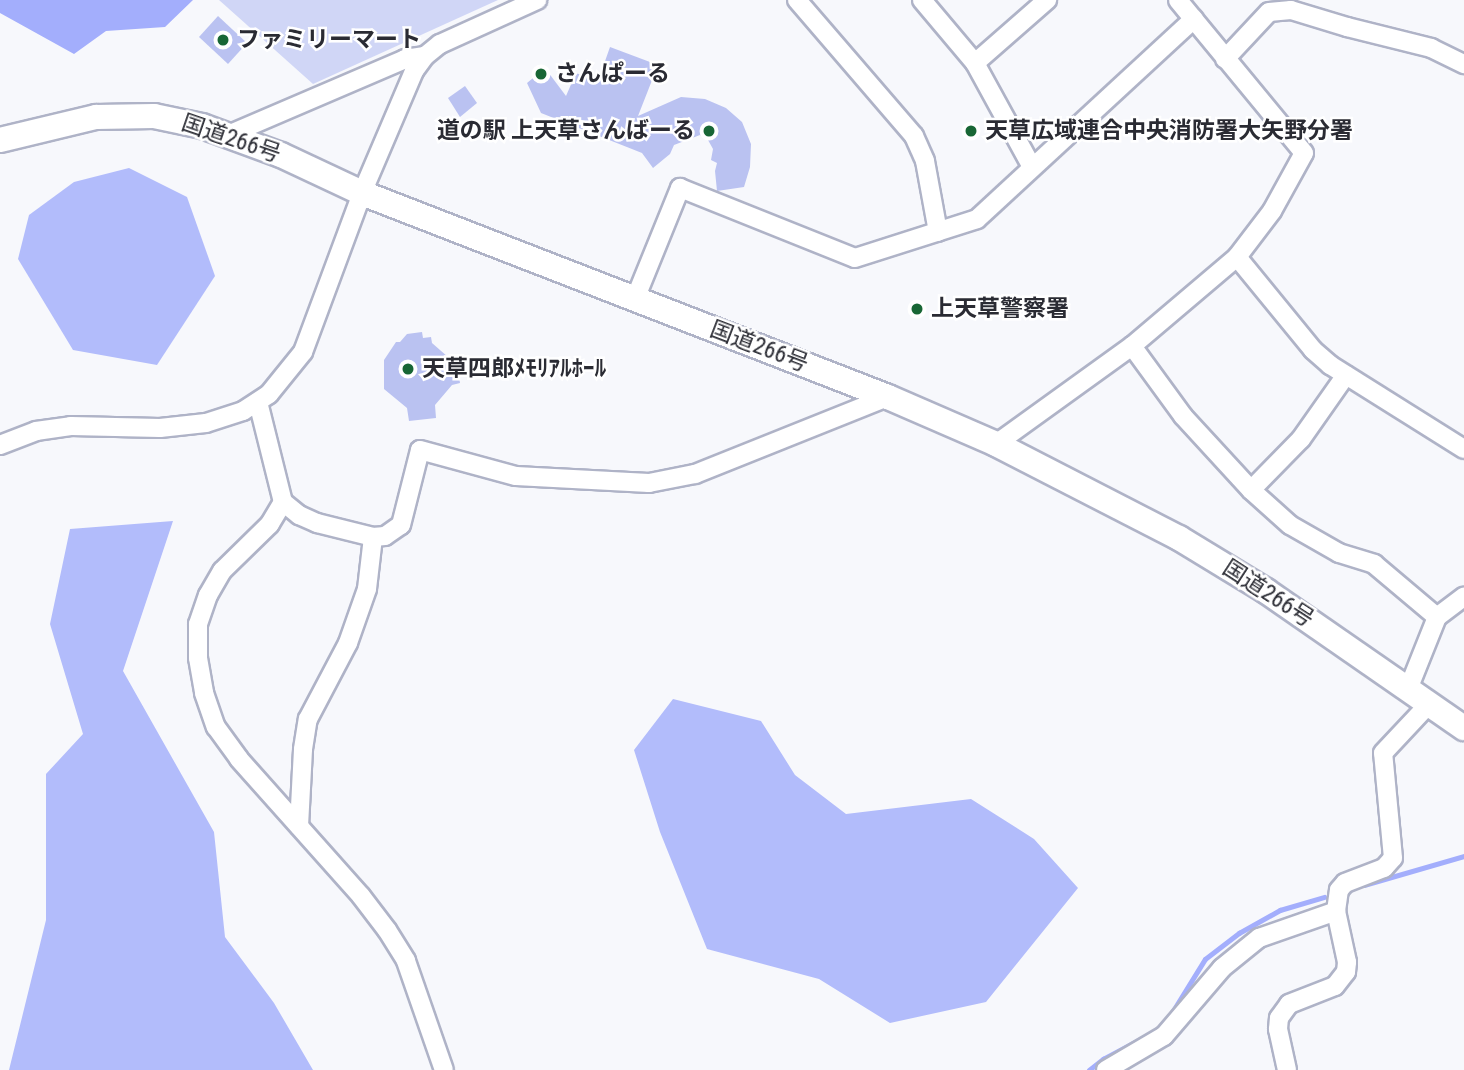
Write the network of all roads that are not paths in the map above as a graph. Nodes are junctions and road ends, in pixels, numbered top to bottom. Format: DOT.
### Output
graph roads {
  1 [pos="537,0"];
  2 [pos="797,0"];
  3 [pos="922,0"];
  4 [pos="1047,0"];
  5 [pos="1178,0"];
  6 [pos="1194,19"];
  7 [pos="425,56"];
  8 [pos="1225,59"];
  9 [pos="975,63"];
  10 [pos="1464,64"];
  11 [pos="228,135"];
  12 [pos="0,140"];
  13 [pos="1032,167"];
  14 [pos="362,193"];
  15 [pos="938,232"];
  16 [pos="1237,257"];
  17 [pos="635,299"];
  18 [pos="1132,346"];
  19 [pos="1346,375"];
  20 [pos="888,397"];
  21 [pos="258,402"];
  22 [pos="996,444"];
  23 [pos="0,445"];
  24 [pos="1464,449"];
  25 [pos="1251,491"];
  26 [pos="283,502"];
  27 [pos="373,537"];
  28 [pos="1464,597"];
  29 [pos="1437,617"];
  30 [pos="1409,687"];
  31 [pos="1430,702"];
  32 [pos="1464,728"];
  33 [pos="299,825"];
  34 [pos="1336,911"];
  35 [pos="444,1070"];
  36 [pos="1106,1070"];
  37 [pos="1287,1070"];
  1 -- 7 [label="street"];
  2 -- 15 [label="street"];
  3 -- 9 [label="street"];
  4 -- 9 [label="street"];
  5 -- 6 [label="street"];
  6 -- 8 [label="street"];
  6 -- 13 [label="street"];
  7 -- 11 [label="street"];
  7 -- 14 [label="street"];
  8 -- 10 [label="street"];
  8 -- 16 [label="street"];
  9 -- 13 [label="street"];
  11 -- 12 [label="highway, 国道266号"];
  11 -- 14 [label="highway, 国道266号"];
  13 -- 15 [label="street"];
  14 -- 17 [label="highway, 国道266号"];
  14 -- 21 [label="street"];
  15 -- 17 [label="street"];
  16 -- 18 [label="street"];
  16 -- 19 [label="street"];
  17 -- 20 [label="highway, 国道266号"];
  18 -- 22 [label="street"];
  18 -- 25 [label="street"];
  19 -- 24 [label="street"];
  19 -- 25 [label="street"];
  20 -- 22 [label="highway, 国道266号"];
  20 -- 27 [label="street"];
  21 -- 23 [label="street"];
  21 -- 26 [label="street"];
  22 -- 30 [label="highway, 国道266号"];
  25 -- 29 [label="street"];
  26 -- 27 [label="street"];
  26 -- 33 [label="street"];
  27 -- 33 [label="street"];
  28 -- 29 [label="street"];
  29 -- 30 [label="street"];
  30 -- 31 [label="highway, 国道266号"];
  31 -- 32 [label="highway, 国道266号"];
  31 -- 34 [label="street"];
  33 -- 35 [label="street"];
  34 -- 36 [label="street"];
  34 -- 37 [label="street"];
}
